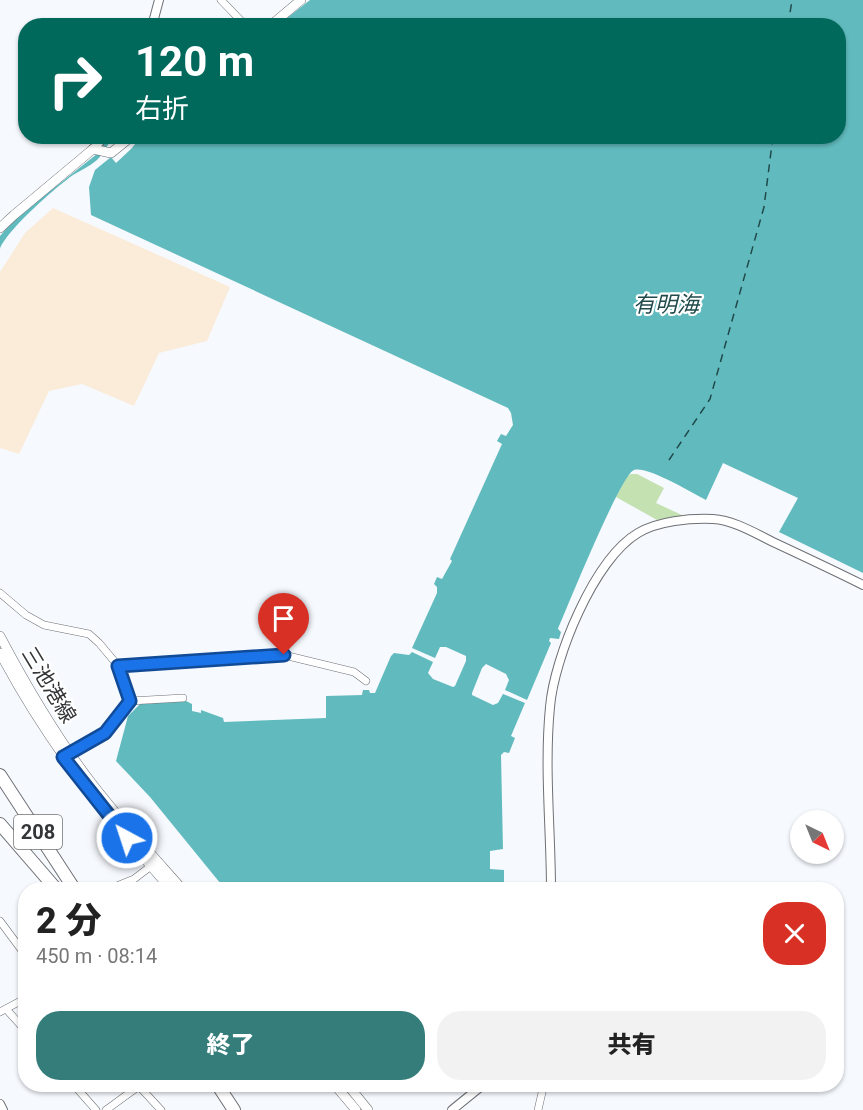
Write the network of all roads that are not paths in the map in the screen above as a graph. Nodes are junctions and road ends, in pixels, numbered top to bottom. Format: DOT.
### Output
graph roads {
  1 [pos="159,0"];
  2 [pos="221,0"];
  3 [pos="301,0"];
  4 [pos="154,18"];
  5 [pos="238,18"];
  6 [pos="280,18"];
  7 [pos="102,144"];
  8 [pos="122,144"];
  9 [pos="99,151"];
  10 [pos="0,228"];
  11 [pos="863,585"];
  12 [pos="0,593"];
  13 [pos="0,636"];
  14 [pos="0,653"];
  15 [pos="118,666"];
  16 [pos="366,681"];
  17 [pos="183,698"];
  18 [pos="130,701"];
  19 [pos="66,754"];
  20 [pos="0,775"];
  21 [pos="0,824"];
  22 [pos="151,866"];
  23 [pos="50,882"];
  24 [pos="70,882"];
  25 [pos="127,882"];
  26 [pos="165,882"];
  27 [pos="176,882"];
  28 [pos="551,882"];
  29 [pos="0,921"];
  30 [pos="18,945"];
  31 [pos="18,1003"];
  32 [pos="3,1011"];
  33 [pos="18,1024"];
  34 [pos="80,1092"];
  35 [pos="129,1092"];
  36 [pos="144,1092"];
  37 [pos="223,1092"];
  38 [pos="341,1092"];
  39 [pos="353,1092"];
  40 [pos="474,1092"];
  41 [pos="542,1092"];
  42 [pos="0,1104"];
  43 [pos="3,1110"];
  44 [pos="96,1110"];
  45 [pos="106,1110"];
  46 [pos="161,1110"];
  47 [pos="234,1110"];
  48 [pos="356,1110"];
  49 [pos="368,1110"];
  50 [pos="452,1110"];
  51 [pos="538,1110"];
  1 -- 4 [label="street"];
  2 -- 5 [label="street"];
  3 -- 6 [label="main road"];
  7 -- 9 [label="street"];
  8 -- 9 [label="main road"];
  9 -- 10 [label="main road"];
  11 -- 28 [label="street"];
  12 -- 15 [label="street"];
  13 -- 19 [label="main road, 三池港線"];
  14 -- 19 [label="main road, 三池港線"];
  15 -- 16 [label="street"];
  15 -- 18 [label="street"];
  17 -- 18 [label="street"];
  18 -- 19 [label="street"];
  19 -- 22 [label="main road, 三池港線"];
  19 -- 27 [label="main road, 三池港線"];
  20 -- 24 [label="highway, 208"];
  21 -- 23 [label="highway, 208"];
  22 -- 25 [label="street"];
  22 -- 26 [label="main road, 三池港線"];
  29 -- 30 [label="street"];
  31 -- 32 [label="street"];
  32 -- 33 [label="street"];
  34 -- 44 [label="street"];
  35 -- 45 [label="street"];
  36 -- 46 [label="street"];
  37 -- 47 [label="highway"];
  38 -- 48 [label="main road"];
  39 -- 49 [label="main road"];
  40 -- 50 [label="street"];
  41 -- 51 [label="street"];
  42 -- 43 [label="street"];
}
